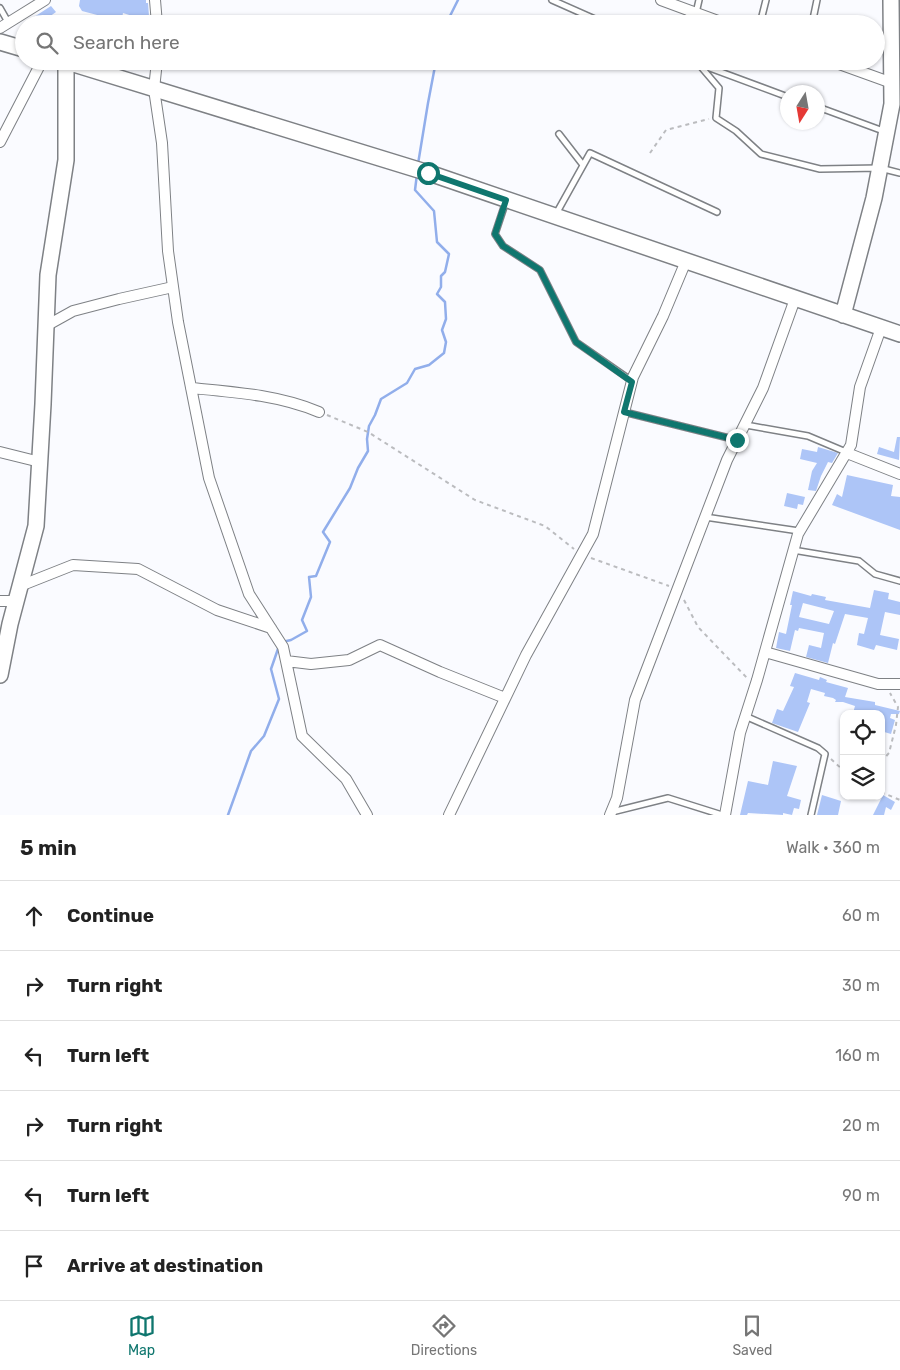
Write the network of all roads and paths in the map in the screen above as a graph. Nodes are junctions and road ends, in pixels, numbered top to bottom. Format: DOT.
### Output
graph roads {
  1 [pos="45,0"];
  2 [pos="155,0"];
  3 [pos="552,0"];
  4 [pos="661,0"];
  5 [pos="699,0"];
  6 [pos="766,0"];
  7 [pos="817,0"];
  8 [pos="892,0"];
  9 [pos="0,8"];
  10 [pos="693,12"];
  11 [pos="20,15"];
  12 [pos="156,15"];
  13 [pos="586,15"];
  14 [pos="691,15"];
  15 [pos="701,15"];
  16 [pos="762,15"];
  17 [pos="814,15"];
  18 [pos="15,18"];
  19 [pos="4,25"];
  20 [pos="0,42"];
  21 [pos="15,46"];
  22 [pos="37,70"];
  23 [pos="65,70"];
  24 [pos="91,70"];
  25 [pos="156,70"];
  26 [pos="705,70"];
  27 [pos="713,70"];
  28 [pos="856,70"];
  29 [pos="892,83"];
  30 [pos="154,89"];
  31 [pos="780,94"];
  32 [pos="896,109"];
  33 [pos="825,110"];
  34 [pos="716,118"];
  35 [pos="886,132"];
  36 [pos="559,134"];
  37 [pos="0,142"];
  38 [pos="650,153"];
  39 [pos="583,165"];
  40 [pos="880,168"];
  41 [pos="900,173"];
  42 [pos="506,200"];
  43 [pos="717,212"];
  44 [pos="555,216"];
  45 [pos="686,261"];
  46 [pos="173,287"];
  47 [pos="795,299"];
  48 [pos="843,315"];
  49 [pos="46,326"];
  50 [pos="881,328"];
  51 [pos="900,334"];
  52 [pos="632,382"];
  53 [pos="191,388"];
  54 [pos="319,412"];
  55 [pos="624,412"];
  56 [pos="746,425"];
  57 [pos="737,440"];
  58 [pos="0,452"];
  59 [pos="846,452"];
  60 [pos="40,462"];
  61 [pos="900,474"];
  62 [pos="705,517"];
  63 [pos="800,531"];
  64 [pos="793,550"];
  65 [pos="582,555"];
  66 [pos="900,581"];
  67 [pos="20,586"];
  68 [pos="677,588"];
  69 [pos="0,601"];
  70 [pos="16,601"];
  71 [pos="271,628"];
  72 [pos="765,652"];
  73 [pos="286,661"];
  74 [pos="0,674"];
  75 [pos="885,684"];
  76 [pos="900,684"];
  77 [pos="755,686"];
  78 [pos="505,698"];
  79 [pos="899,706"];
  80 [pos="745,716"];
  81 [pos="825,754"];
  82 [pos="885,758"];
  83 [pos="840,767"];
  84 [pos="885,794"];
  85 [pos="900,800"];
  86 [pos="611,814"];
  87 [pos="367,815"];
  88 [pos="449,815"];
  89 [pos="724,815"];
  90 [pos="811,815"];
  1 -- 11 [label="street"];
  2 -- 12 [label="street"];
  3 -- 13 [label="lane"];
  4 -- 10 [label="street"];
  5 -- 10 [label="lane"];
  6 -- 16 [label="lane"];
  7 -- 17 [label="lane"];
  8 -- 29 [label="main road"];
  9 -- 19 [label="lane"];
  10 -- 14 [label="lane"];
  10 -- 15 [label="street"];
  18 -- 19 [label="street"];
  20 -- 21 [label="main road"];
  22 -- 37 [label="street"];
  23 -- 49 [label="main road"];
  24 -- 30 [label="main road"];
  25 -- 30 [label="street"];
  26 -- 34 [label="lane"];
  27 -- 31 [label="lane"];
  28 -- 29 [label="street"];
  29 -- 32 [label="main road"];
  30 -- 42 [label="main road"];
  30 -- 46 [label="street"];
  32 -- 35 [label="main road"];
  33 -- 35 [label="lane"];
  34 -- 38 [label="path"];
  34 -- 40 [label="lane"];
  35 -- 40 [label="main road"];
  36 -- 39 [label="lane"];
  39 -- 43 [label="lane"];
  39 -- 44 [label="lane"];
  40 -- 41 [label="lane"];
  40 -- 48 [label="main road"];
  42 -- 44 [label="main road"];
  42 -- 52 [label="lane"];
  44 -- 45 [label="main road"];
  45 -- 47 [label="main road"];
  45 -- 52 [label="street"];
  46 -- 49 [label="street"];
  46 -- 53 [label="street"];
  47 -- 48 [label="main road"];
  47 -- 56 [label="street"];
  48 -- 50 [label="main road"];
  49 -- 60 [label="main road"];
  50 -- 51 [label="main road"];
  50 -- 59 [label="street"];
  52 -- 55 [label="street"];
  53 -- 54 [label="street"];
  53 -- 71 [label="street"];
  54 -- 65 [label="path"];
  55 -- 57 [label="lane"];
  55 -- 65 [label="street"];
  56 -- 57 [label="street"];
  56 -- 59 [label="lane"];
  57 -- 62 [label="street"];
  58 -- 60 [label="street"];
  59 -- 61 [label="street"];
  59 -- 63 [label="street"];
  60 -- 67 [label="main road"];
  62 -- 63 [label="lane"];
  62 -- 68 [label="street"];
  63 -- 64 [label="street"];
  64 -- 66 [label="lane"];
  64 -- 72 [label="street"];
  65 -- 68 [label="path"];
  65 -- 78 [label="street"];
  67 -- 70 [label="main road"];
  67 -- 71 [label="street"];
  68 -- 77 [label="path"];
  68 -- 86 [label="street"];
  69 -- 70 [label="street"];
  70 -- 74 [label="main road"];
  71 -- 73 [label="street"];
  72 -- 75 [label="street"];
  72 -- 77 [label="street"];
  73 -- 78 [label="street"];
  73 -- 87 [label="street"];
  75 -- 76 [label="street"];
  75 -- 79 [label="path"];
  77 -- 80 [label="street"];
  78 -- 88 [label="street"];
  79 -- 82 [label="path"];
  80 -- 81 [label="lane"];
  80 -- 89 [label="street"];
  81 -- 83 [label="path"];
  81 -- 90 [label="lane"];
  84 -- 85 [label="path"];
  86 -- 89 [label="lane"];
}
